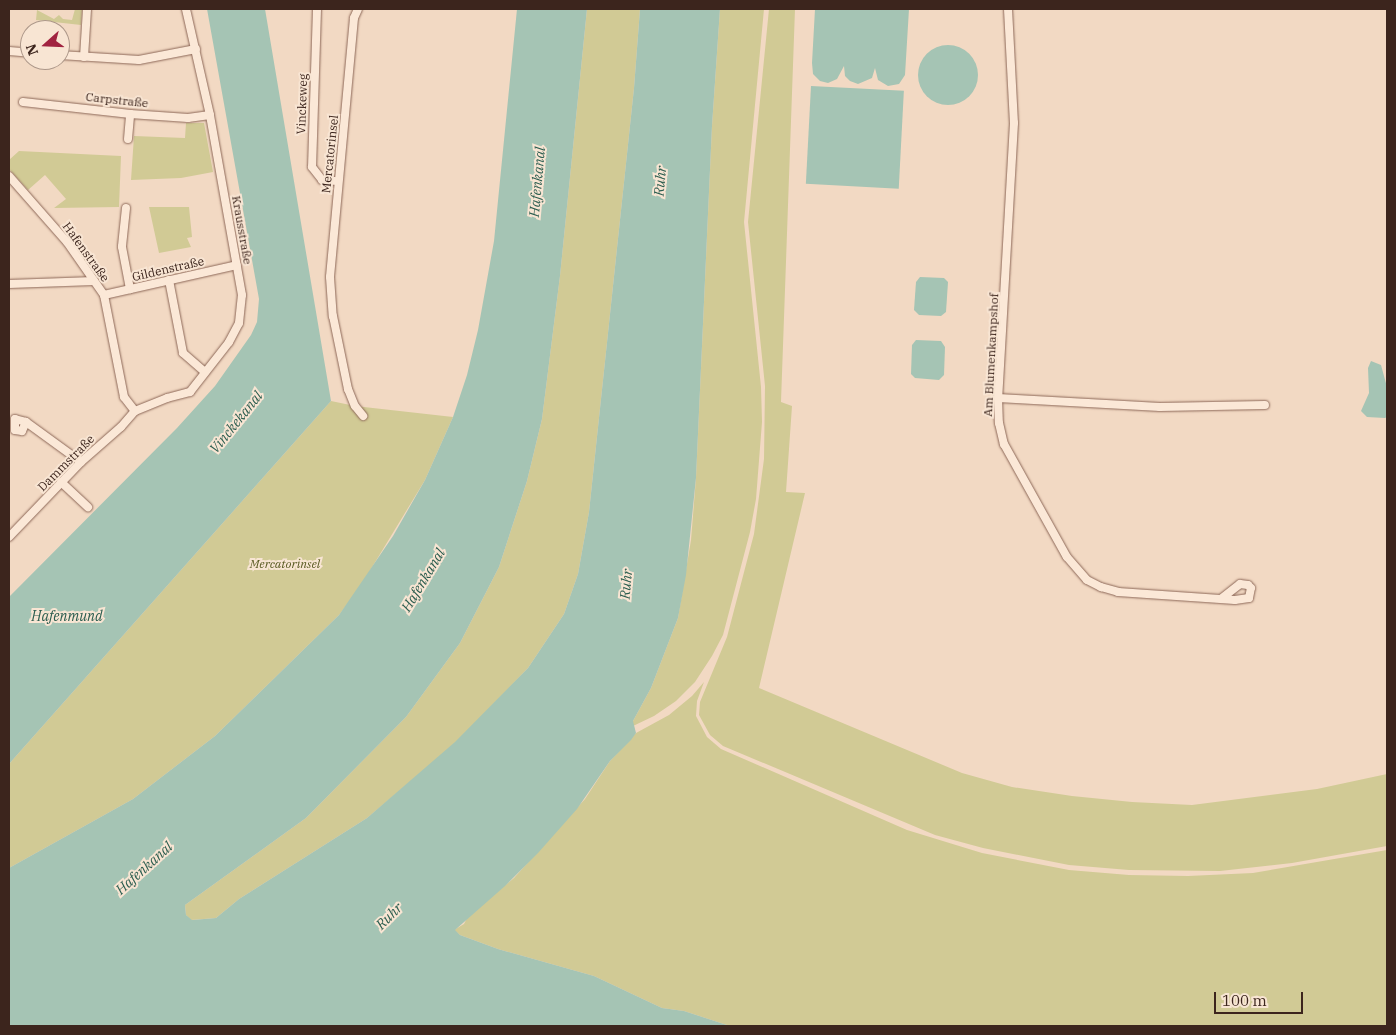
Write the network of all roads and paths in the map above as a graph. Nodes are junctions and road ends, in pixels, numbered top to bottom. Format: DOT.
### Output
graph roads {
  1 [pos="88,9"];
  2 [pos="186,9"];
  3 [pos="317,9"];
  4 [pos="358,9"];
  5 [pos="1008,9"];
  6 [pos="196,49"];
  7 [pos="70,56"];
  8 [pos="84,57"];
  9 [pos="22,102"];
  10 [pos="130,114"];
  11 [pos="210,115"];
  12 [pos="128,139"];
  13 [pos="9,176"];
  14 [pos="338,181"];
  15 [pos="126,208"];
  16 [pos="237,266"];
  17 [pos="169,280"];
  18 [pos="94,281"];
  19 [pos="9,284"];
  20 [pos="130,289"];
  21 [pos="104,295"];
  22 [pos="205,372"];
  23 [pos="998,398"];
  24 [pos="1265,406"];
  25 [pos="138,409"];
  26 [pos="363,416"];
  27 [pos="26,422"];
  28 [pos="81,462"];
  29 [pos="61,482"];
  30 [pos="88,507"];
  31 [pos="9,537"];
  32 [pos="1222,598"];
  1 -- 8 [label="street"];
  2 -- 6 [label="street, Krausstraße"];
  3 -- 14 [label="street, Vinckeweg"];
  4 -- 14 [label="street, Mercatorinsel"];
  5 -- 23 [label="street, Am Blumenkampshof"];
  6 -- 8 [label="street"];
  6 -- 11 [label="street, Krausstraße"];
  7 -- 8 [label="street"];
  9 -- 10 [label="street, Carpstraße"];
  10 -- 11 [label="street, Carpstraße"];
  10 -- 12 [label="street"];
  11 -- 16 [label="street, Krausstraße"];
  13 -- 18 [label="street, Hafenstraße"];
  14 -- 26 [label="street, Mercatorinsel"];
  15 -- 20 [label="street"];
  16 -- 17 [label="street, Gildenstraße"];
  16 -- 22 [label="street, Krausstraße"];
  17 -- 20 [label="street, Gildenstraße"];
  17 -- 22 [label="street"];
  18 -- 19 [label="street"];
  18 -- 21 [label="street, Hafenstraße"];
  20 -- 21 [label="street, Gildenstraße"];
  21 -- 25 [label="street, Hafenstraße"];
  22 -- 25 [label="street, Krausstraße"];
  23 -- 24 [label="street"];
  23 -- 32 [label="street, Am Blumenkampshof"];
  25 -- 28 [label="street, Dammstraße"];
  27 -- 28 [label="street"];
  28 -- 29 [label="street, Dammstraße"];
  29 -- 30 [label="street"];
  29 -- 31 [label="street, Dammstraße"];
  32 -- 32 [label="street, Am Blumenkampshof"];
}
